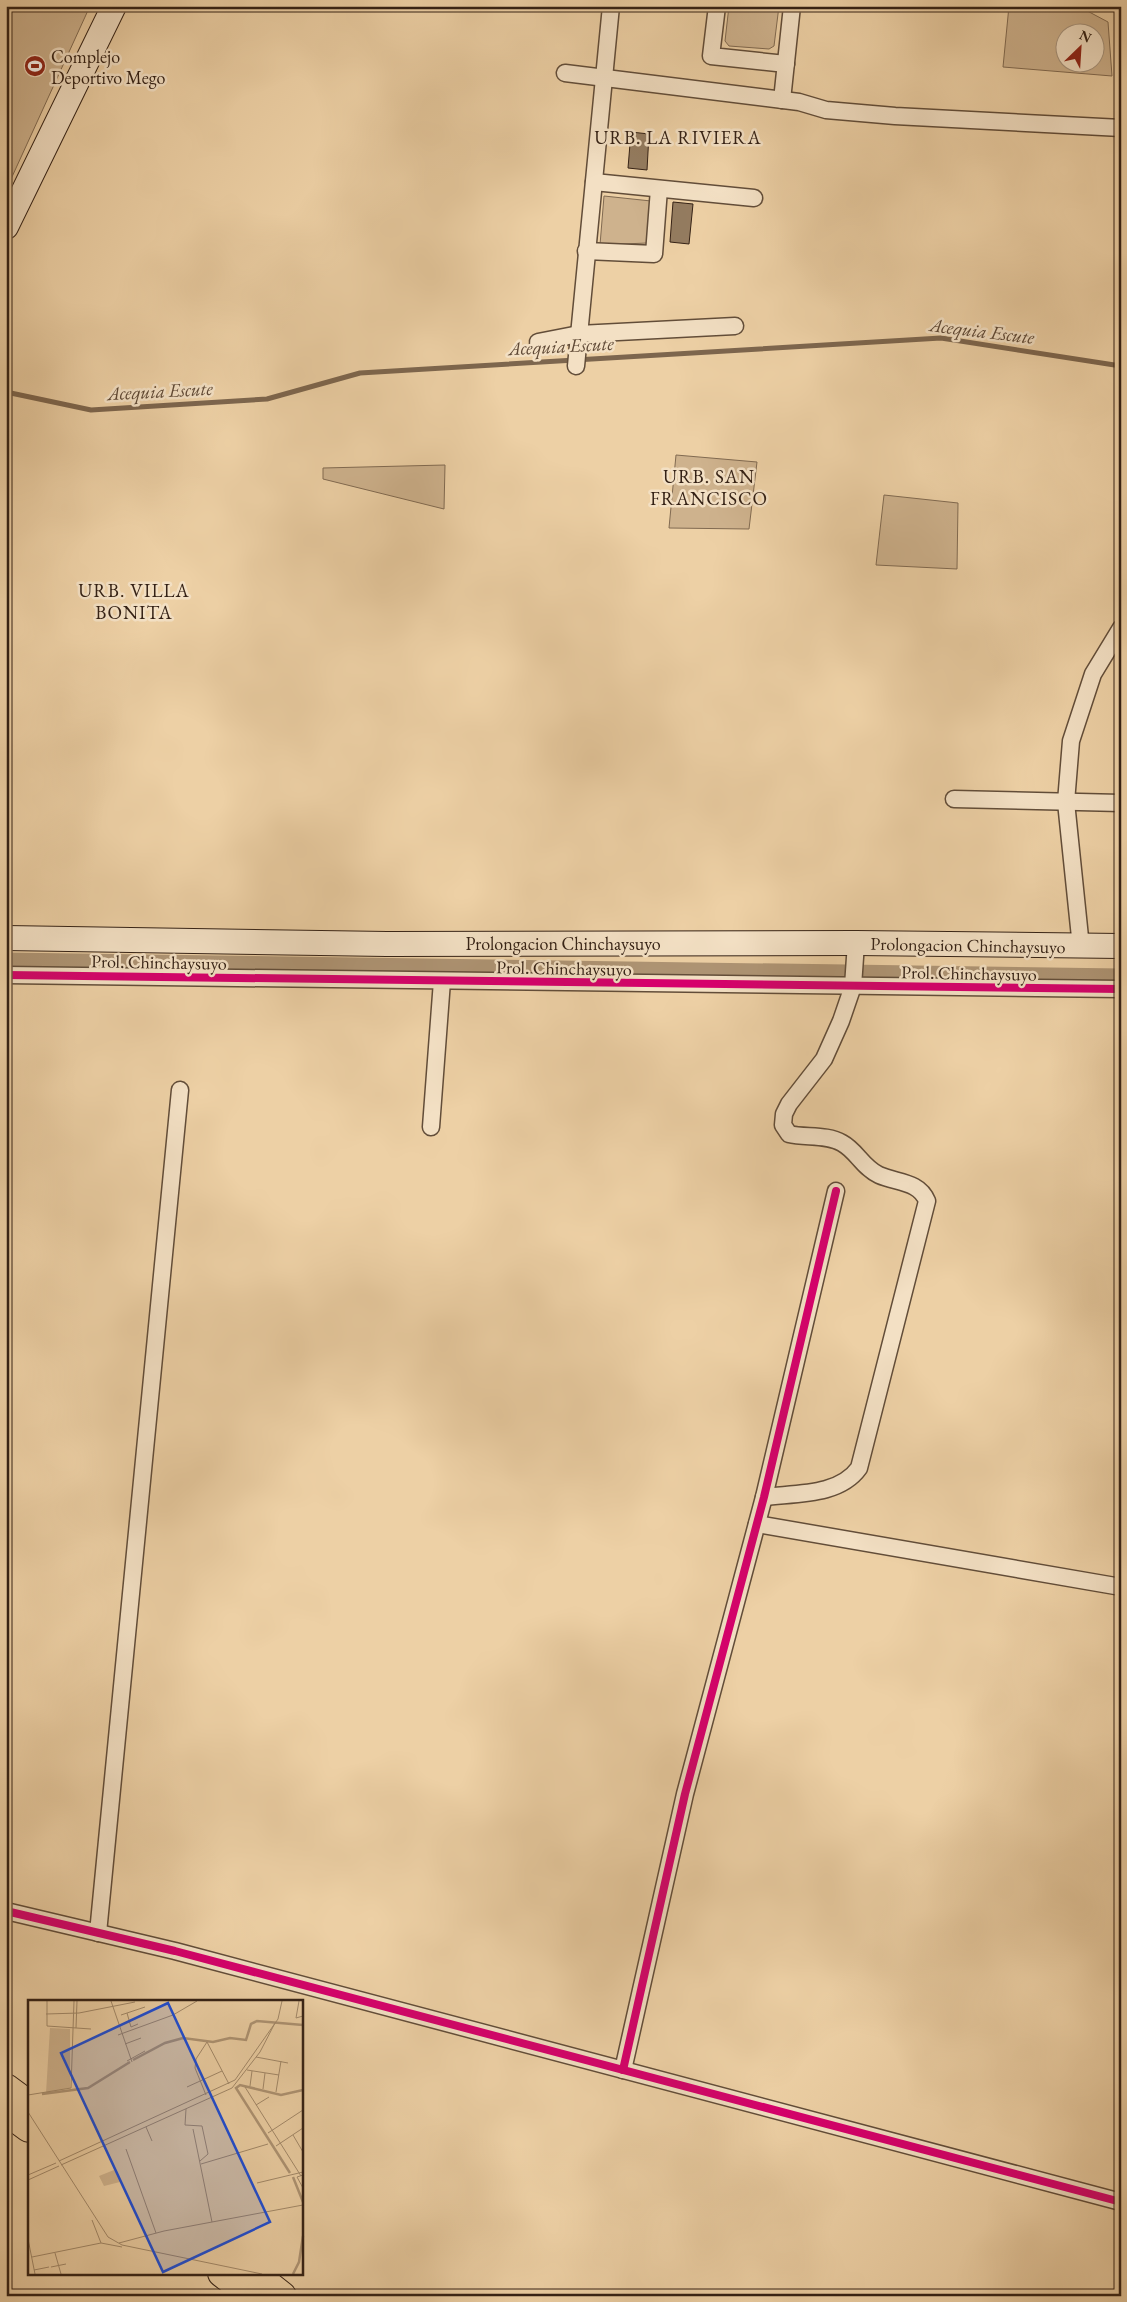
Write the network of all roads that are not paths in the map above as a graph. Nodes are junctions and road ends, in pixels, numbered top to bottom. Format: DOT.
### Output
graph roads {
  1 [pos="114,6"];
  2 [pos="611,6"];
  3 [pos="717,6"];
  4 [pos="792,6"];
  5 [pos="786,64"];
  6 [pos="564,73"];
  7 [pos="602,79"];
  8 [pos="782,100"];
  9 [pos="1121,128"];
  10 [pos="594,182"];
  11 [pos="659,189"];
  12 [pos="754,198"];
  13 [pos="6,227"];
  14 [pos="586,251"];
  15 [pos="735,326"];
  16 [pos="579,334"];
  17 [pos="538,342"];
  18 [pos="576,359"];
  19 [pos="1121,628"];
  20 [pos="954,799"];
  21 [pos="1066,802"];
  22 [pos="1121,803"];
  23 [pos="6,938"];
  24 [pos="1121,946"];
  25 [pos="1081,947"];
  26 [pos="855,950"];
  27 [pos="6,976"];
  28 [pos="442,981"];
  29 [pos="853,983"];
  30 [pos="1121,989"];
  31 [pos="180,1090"];
  32 [pos="431,1127"];
  33 [pos="836,1191"];
  34 [pos="764,1498"];
  35 [pos="758,1524"];
  36 [pos="1121,1587"];
  37 [pos="6,1912"];
  38 [pos="98,1933"];
  39 [pos="623,2070"];
  40 [pos="6,2088"];
  41 [pos="28,2104"];
  42 [pos="6,2111"];
  43 [pos="28,2127"];
  44 [pos="1121,2202"];
  45 [pos="223,2274"];
  46 [pos="253,2274"];
  47 [pos="252,2296"];
  48 [pos="282,2296"];
  1 -- 13 [label="street"];
  2 -- 7 [label="street"];
  3 -- 5 [label="street"];
  4 -- 5 [label="street"];
  5 -- 8 [label="street"];
  6 -- 7 [label="street"];
  7 -- 8 [label="street"];
  7 -- 10 [label="street"];
  8 -- 9 [label="street"];
  10 -- 11 [label="street"];
  10 -- 14 [label="street"];
  11 -- 12 [label="street"];
  11 -- 14 [label="street"];
  14 -- 16 [label="street"];
  15 -- 16 [label="street"];
  16 -- 17 [label="street"];
  16 -- 18 [label="street"];
  19 -- 21 [label="street"];
  20 -- 21 [label="street"];
  21 -- 22 [label="street"];
  21 -- 25 [label="street"];
  23 -- 26 [label="street, Prolongacion Chinchaysuyo"];
  24 -- 25 [label="street, Prolongacion Chinchaysuyo"];
  25 -- 26 [label="street, Prolongacion Chinchaysuyo"];
  26 -- 29 [label="street"];
  27 -- 28 [label="street, Prol. Chinchaysuyo"];
  28 -- 29 [label="street, Prol. Chinchaysuyo"];
  28 -- 32 [label="street"];
  29 -- 30 [label="street, Prol. Chinchaysuyo"];
  29 -- 34 [label="street"];
  31 -- 38 [label="street"];
  33 -- 34 [label="street"];
  34 -- 35 [label="street"];
  35 -- 36 [label="street"];
  35 -- 39 [label="street"];
  37 -- 38 [label="street"];
  38 -- 39 [label="street"];
  39 -- 44 [label="street"];
  40 -- 41 [label="highway"];
  42 -- 43 [label="highway"];
  45 -- 47 [label="highway"];
  46 -- 48 [label="highway"];
}
